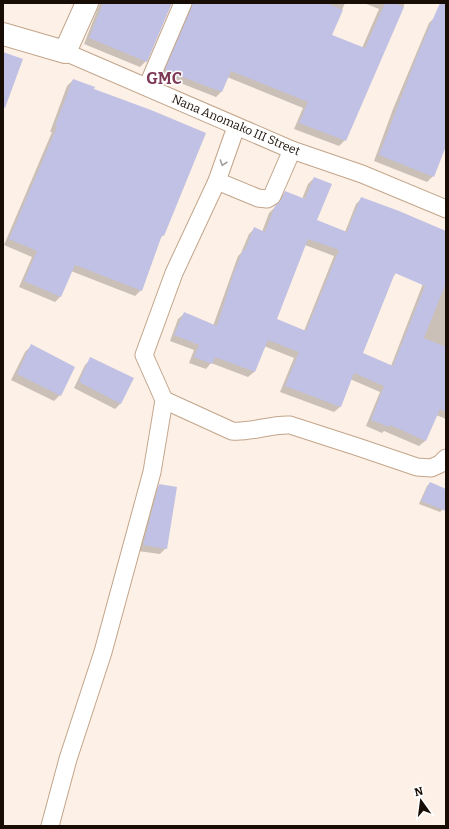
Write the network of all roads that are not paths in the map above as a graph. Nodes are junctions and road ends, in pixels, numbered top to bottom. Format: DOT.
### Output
graph roads {
  1 [pos="87,3"];
  2 [pos="183,3"];
  3 [pos="3,34"];
  4 [pos="65,52"];
  5 [pos="147,87"];
  6 [pos="236,127"];
  7 [pos="292,150"];
  8 [pos="217,181"];
  9 [pos="446,209"];
  10 [pos="164,400"];
  11 [pos="446,458"];
  12 [pos="50,826"];
  1 -- 4 [label="street"];
  2 -- 5 [label="street"];
  3 -- 4 [label="street, Nana Anomako III Street"];
  4 -- 5 [label="street, Nana Anomako III Street"];
  5 -- 6 [label="street, Nana Anomako III Street"];
  6 -- 7 [label="street, Nana Anomako III Street"];
  6 -- 8 [label="street, one-way"];
  7 -- 8 [label="street"];
  7 -- 9 [label="street, Nana Anomako III Street"];
  8 -- 10 [label="street"];
  10 -- 11 [label="street"];
  10 -- 12 [label="street"];
}
